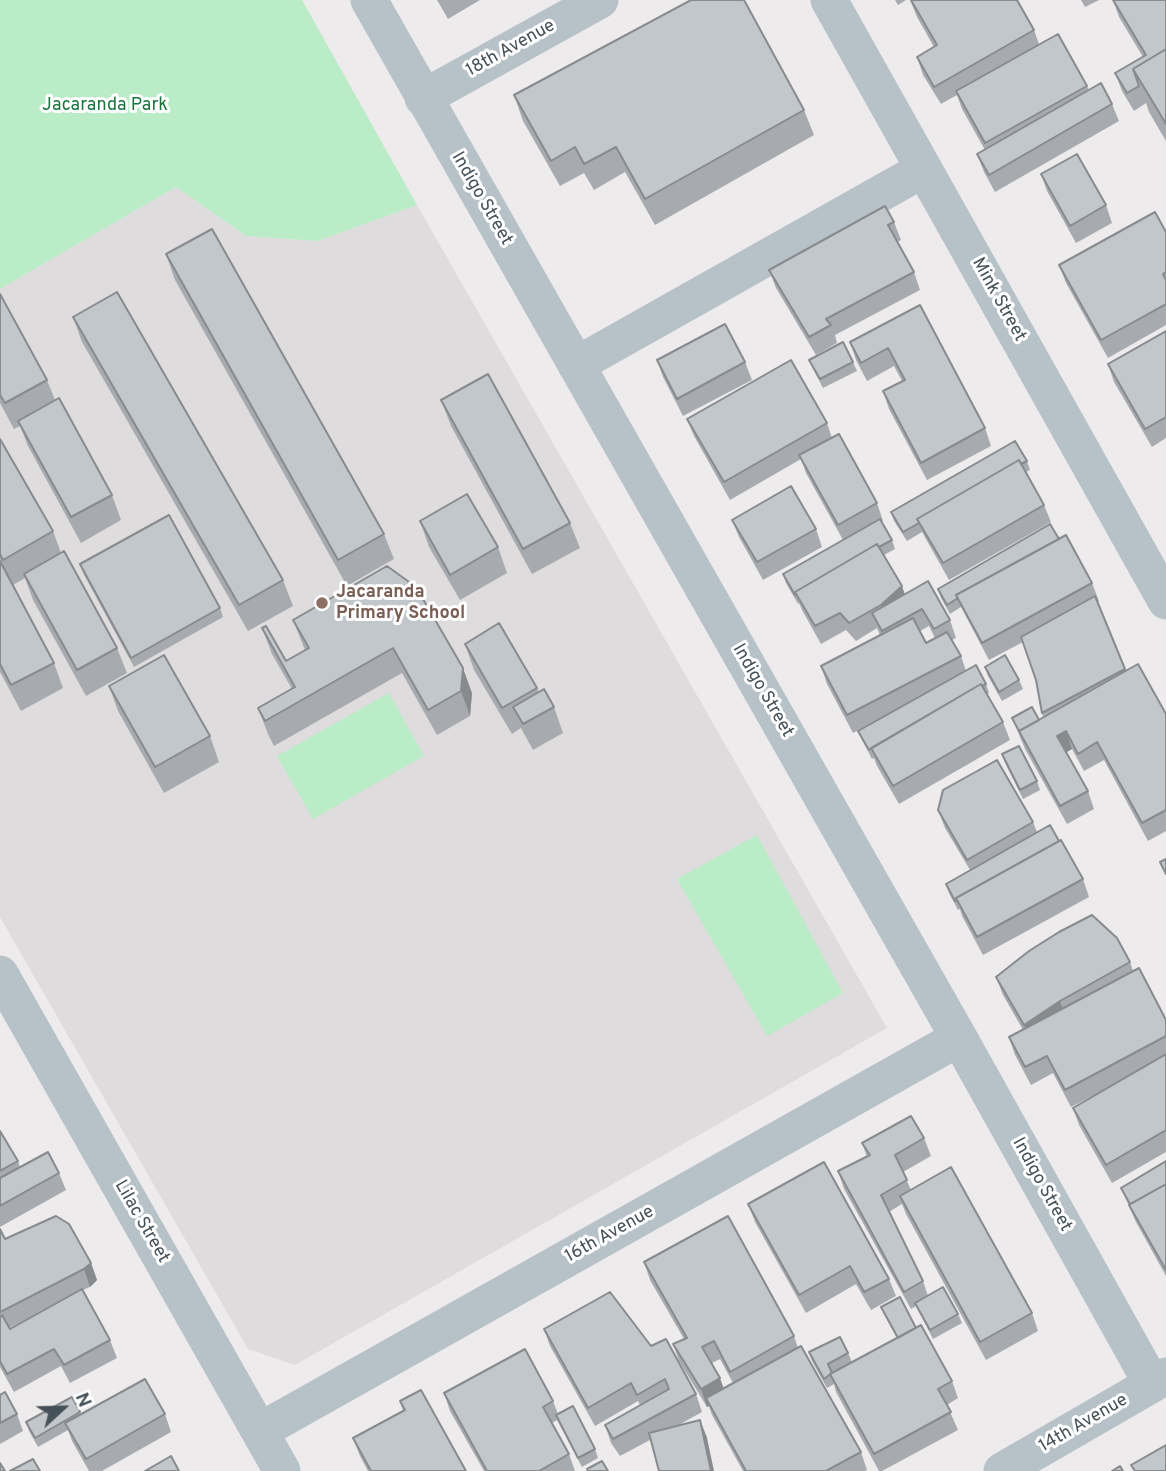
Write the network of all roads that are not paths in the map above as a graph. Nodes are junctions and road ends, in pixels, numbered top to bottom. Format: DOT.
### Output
graph roads {
  1 [pos="369,0"];
  2 [pos="600,0"];
  3 [pos="829,0"];
  4 [pos="423,98"];
  5 [pos="924,169"];
  6 [pos="576,365"];
  7 [pos="1166,601"];
  8 [pos="0,974"];
  9 [pos="959,1038"];
  10 [pos="1159,1380"];
  11 [pos="260,1432"];
  12 [pos="282,1471"];
  13 [pos="1002,1471"];
  1 -- 4 [label="street, Indigo Street"];
  2 -- 4 [label="street, 18th Avenue"];
  3 -- 5 [label="street, Mink Street"];
  4 -- 6 [label="street, Indigo Street"];
  5 -- 6 [label="street"];
  5 -- 7 [label="street, Mink Street"];
  6 -- 9 [label="street, Indigo Street"];
  8 -- 11 [label="street, Lilac Street"];
  9 -- 10 [label="street, Indigo Street"];
  9 -- 11 [label="street, 16th Avenue"];
  10 -- 13 [label="street, 14th Avenue"];
  11 -- 12 [label="street, Lilac Street"];
}
